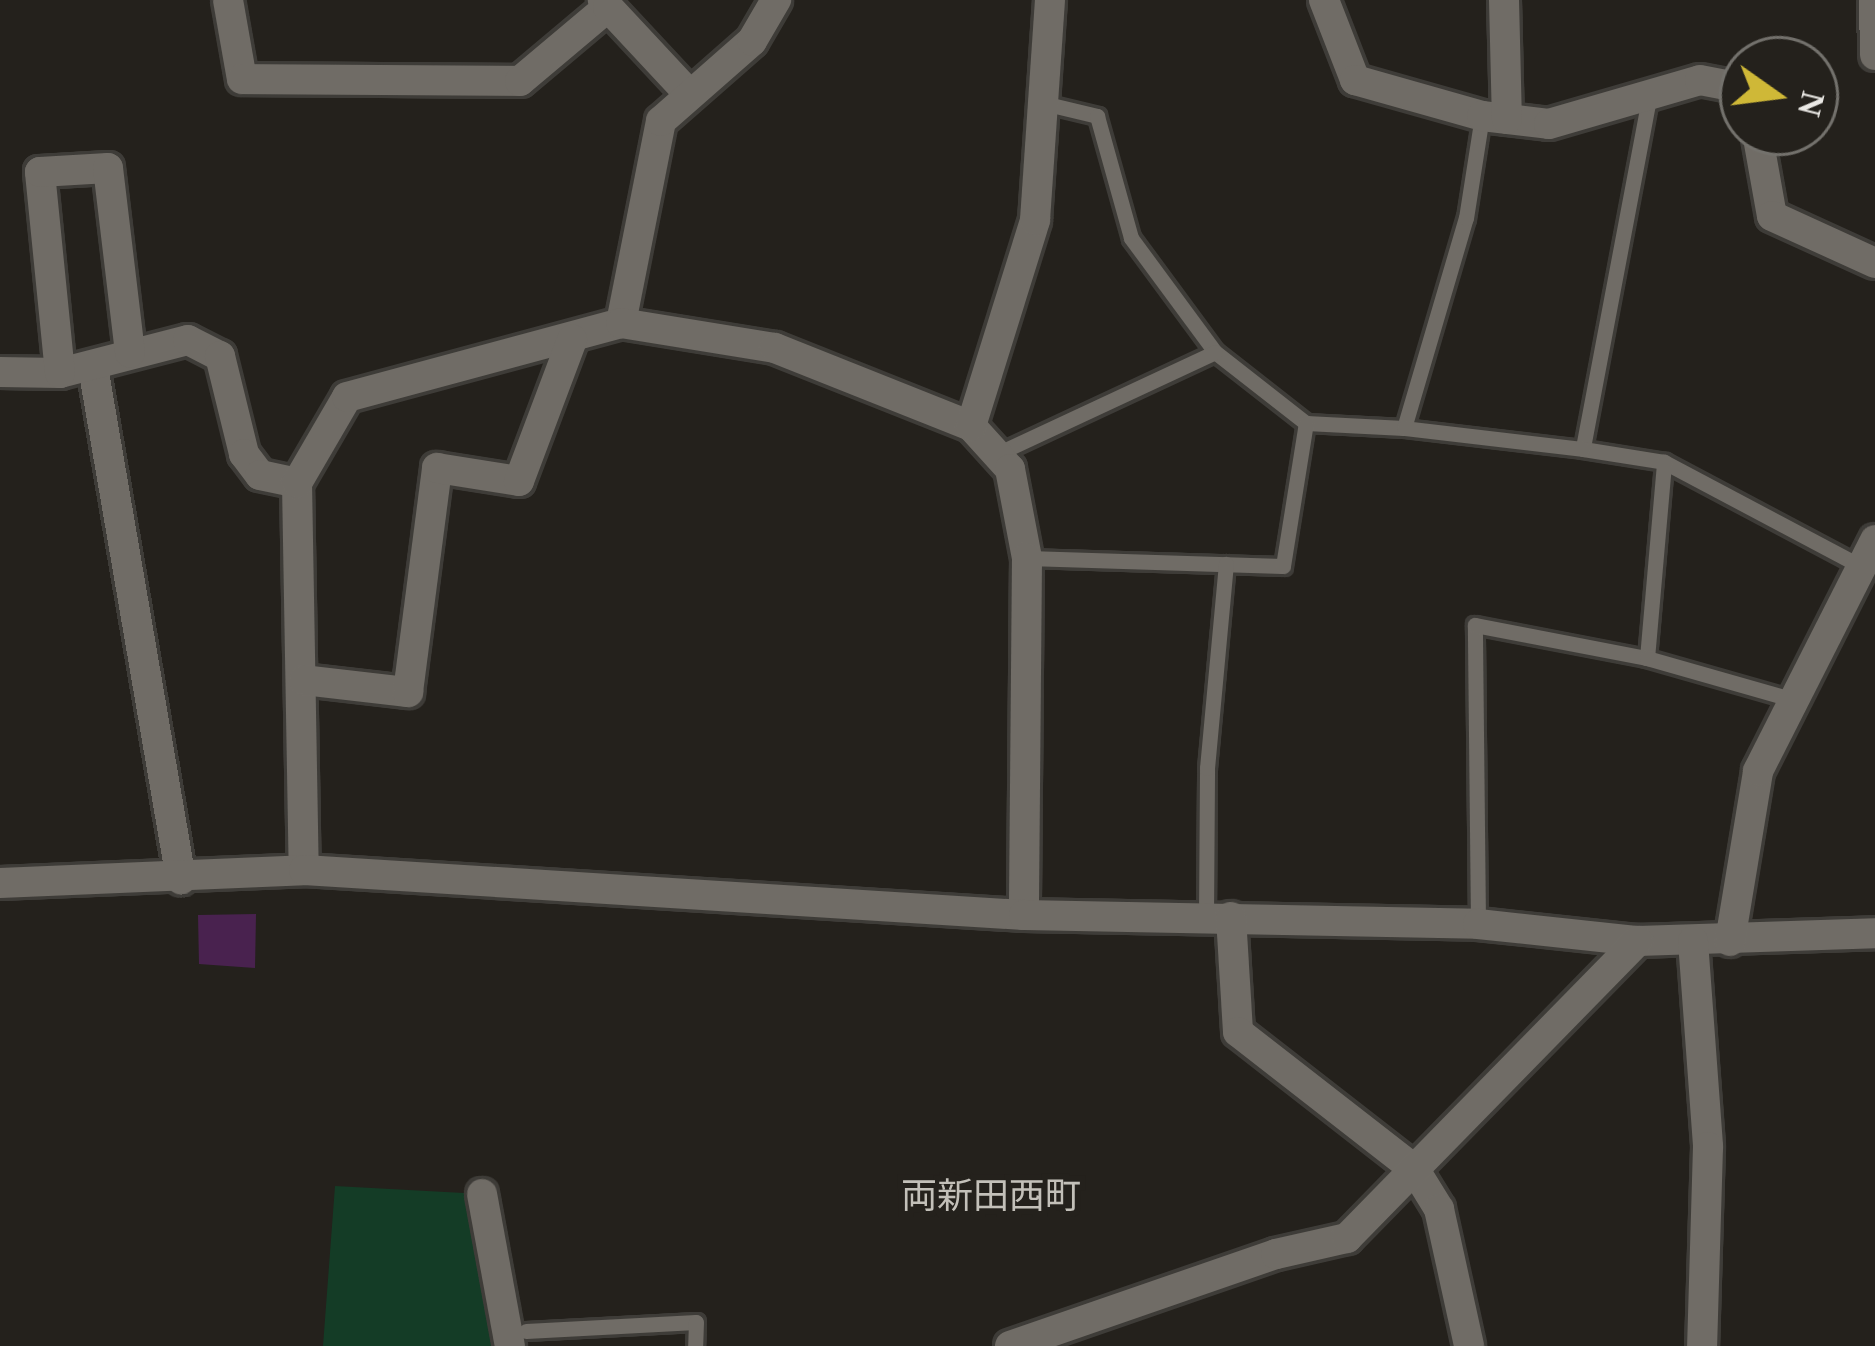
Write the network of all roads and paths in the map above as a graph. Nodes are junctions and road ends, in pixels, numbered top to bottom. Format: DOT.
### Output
graph roads {
  1 [pos="228,0"];
  2 [pos="776,0"];
  3 [pos="1050,0"];
  4 [pos="1324,0"];
  5 [pos="1504,0"];
  6 [pos="1874,0"];
  7 [pos="606,4"];
  8 [pos="1875,55"];
  9 [pos="1719,84"];
  10 [pos="1651,89"];
  11 [pos="690,95"];
  12 [pos="1042,103"];
  13 [pos="1494,117"];
  14 [pos="1761,156"];
  15 [pos="1875,263"];
  16 [pos="621,323"];
  17 [pos="572,340"];
  18 [pos="1215,352"];
  19 [pos="130,353"];
  20 [pos="93,367"];
  21 [pos="0,372"];
  22 [pos="60,373"];
  23 [pos="1306,422"];
  24 [pos="971,426"];
  25 [pos="1404,428"];
  26 [pos="1582,449"];
  27 [pos="1001,452"];
  28 [pos="1664,462"];
  29 [pos="297,483"];
  30 [pos="1870,555"];
  31 [pos="1027,558"];
  32 [pos="1226,564"];
  33 [pos="1647,658"];
  34 [pos="304,680"];
  35 [pos="1794,700"];
  36 [pos="304,870"];
  37 [pos="182,879"];
  38 [pos="0,883"];
  39 [pos="1024,915"];
  40 [pos="1219,917"];
  41 [pos="1478,924"];
  42 [pos="1875,933"];
  43 [pos="1638,941"];
  44 [pos="1693,941"];
  45 [pos="1730,941"];
  46 [pos="1414,1171"];
  47 [pos="482,1194"];
  48 [pos="518,1339"];
  49 [pos="695,1346"];
  50 [pos="1010,1346"];
  51 [pos="1468,1346"];
  52 [pos="1702,1346"];
  1 -- 7 [label="street"];
  2 -- 11 [label="street"];
  3 -- 12 [label="street"];
  4 -- 13 [label="street"];
  5 -- 13 [label="street"];
  6 -- 8 [label="street"];
  7 -- 11 [label="street"];
  9 -- 10 [label="street"];
  10 -- 13 [label="street"];
  10 -- 26 [label="lane"];
  11 -- 16 [label="street"];
  12 -- 18 [label="lane"];
  12 -- 24 [label="street"];
  13 -- 25 [label="lane"];
  14 -- 15 [label="street"];
  16 -- 17 [label="street"];
  16 -- 24 [label="street"];
  17 -- 29 [label="street"];
  17 -- 34 [label="street"];
  18 -- 23 [label="lane"];
  18 -- 27 [label="lane"];
  19 -- 20 [label="street"];
  19 -- 22 [label="street"];
  19 -- 29 [label="street"];
  20 -- 22 [label="street"];
  20 -- 37 [label="street"];
  21 -- 22 [label="street"];
  23 -- 25 [label="lane"];
  23 -- 32 [label="lane"];
  24 -- 27 [label="street"];
  25 -- 26 [label="lane"];
  26 -- 28 [label="lane"];
  27 -- 31 [label="street"];
  28 -- 30 [label="lane"];
  28 -- 33 [label="lane"];
  29 -- 34 [label="street"];
  30 -- 35 [label="street"];
  31 -- 32 [label="lane"];
  31 -- 39 [label="street"];
  32 -- 40 [label="lane"];
  33 -- 35 [label="lane"];
  33 -- 41 [label="lane"];
  34 -- 36 [label="street"];
  35 -- 45 [label="street"];
  36 -- 37 [label="street"];
  36 -- 39 [label="street"];
  37 -- 38 [label="street"];
  39 -- 40 [label="street"];
  40 -- 41 [label="street"];
  40 -- 46 [label="street"];
  41 -- 43 [label="street"];
  42 -- 45 [label="street"];
  43 -- 44 [label="street"];
  43 -- 46 [label="street"];
  44 -- 45 [label="street"];
  44 -- 52 [label="street"];
  46 -- 50 [label="street"];
  46 -- 51 [label="street"];
  47 -- 48 [label="street"];
  48 -- 49 [label="lane"];
}
